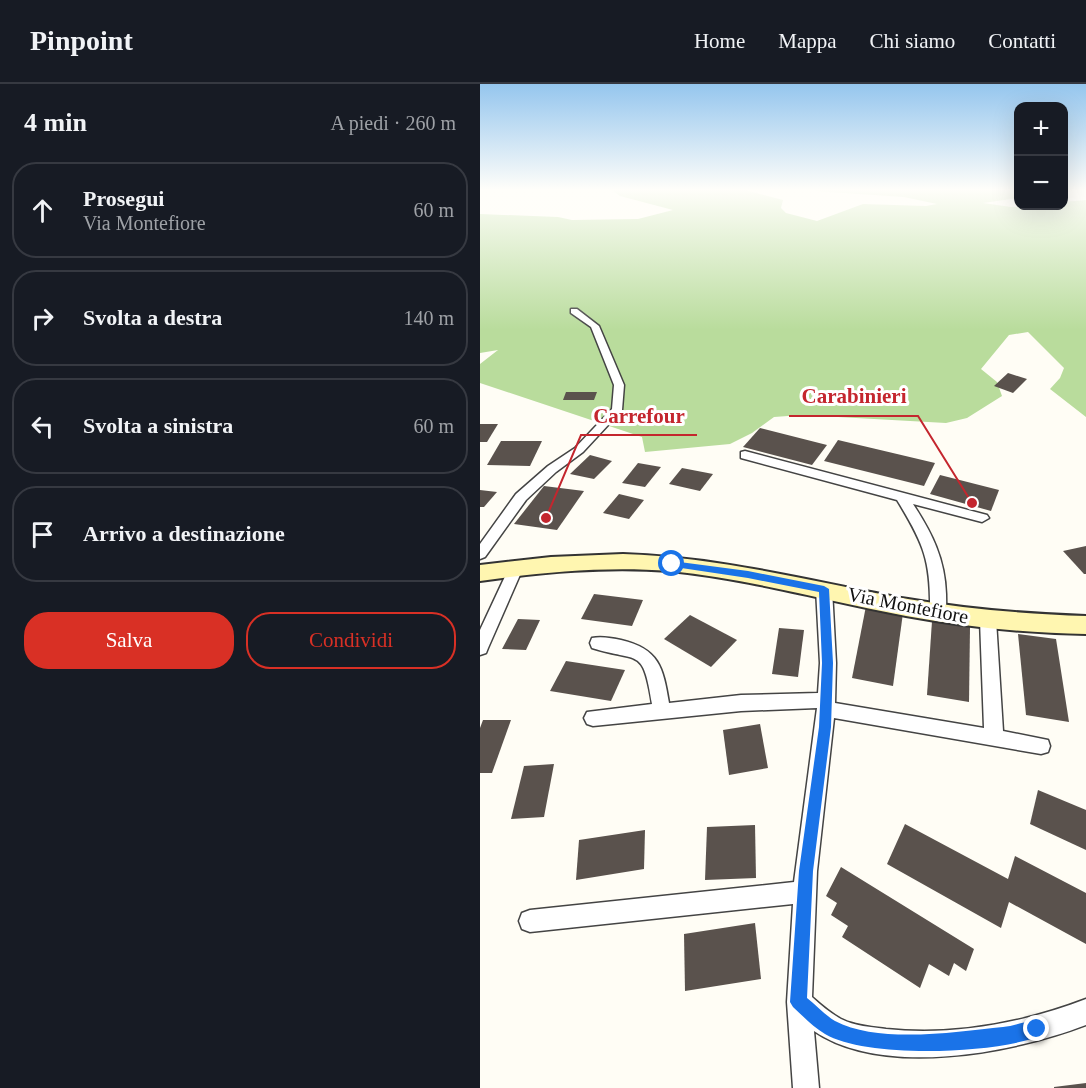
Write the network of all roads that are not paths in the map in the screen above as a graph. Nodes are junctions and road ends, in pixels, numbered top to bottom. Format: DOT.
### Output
graph roads {
  1 [pos="574,311"];
  2 [pos="745,455"];
  3 [pos="901,495"];
  4 [pos="982,518"];
  5 [pos="480,554"];
  6 [pos="516,568"];
  7 [pos="480,573"];
  8 [pos="824,589"];
  9 [pos="938,613"];
  10 [pos="988,620"];
  11 [pos="1086,625"];
  12 [pos="598,643"];
  13 [pos="480,648"];
  14 [pos="826,705"];
  15 [pos="662,711"];
  16 [pos="593,718"];
  17 [pos="993,738"];
  18 [pos="1041,746"];
  19 [pos="805,892"];
  20 [pos="530,921"];
  21 [pos="798,1002"];
  22 [pos="1086,1012"];
  23 [pos="806,1088"];
  1 -- 5 [label="street"];
  2 -- 3 [label="street"];
  3 -- 4 [label="street"];
  3 -- 9 [label="street"];
  6 -- 7 [label="main road, Via Montefiore"];
  6 -- 8 [label="main road, Via Montefiore"];
  6 -- 13 [label="street"];
  8 -- 9 [label="main road, Via Montefiore"];
  8 -- 14 [label="street"];
  9 -- 10 [label="main road, Via Montefiore"];
  10 -- 11 [label="main road, Via Montefiore"];
  10 -- 17 [label="street"];
  12 -- 15 [label="street"];
  14 -- 15 [label="street"];
  14 -- 17 [label="street"];
  14 -- 19 [label="street"];
  15 -- 16 [label="street"];
  17 -- 18 [label="street"];
  19 -- 20 [label="street"];
  19 -- 21 [label="street"];
  21 -- 22 [label="street"];
  21 -- 23 [label="street"];
}
